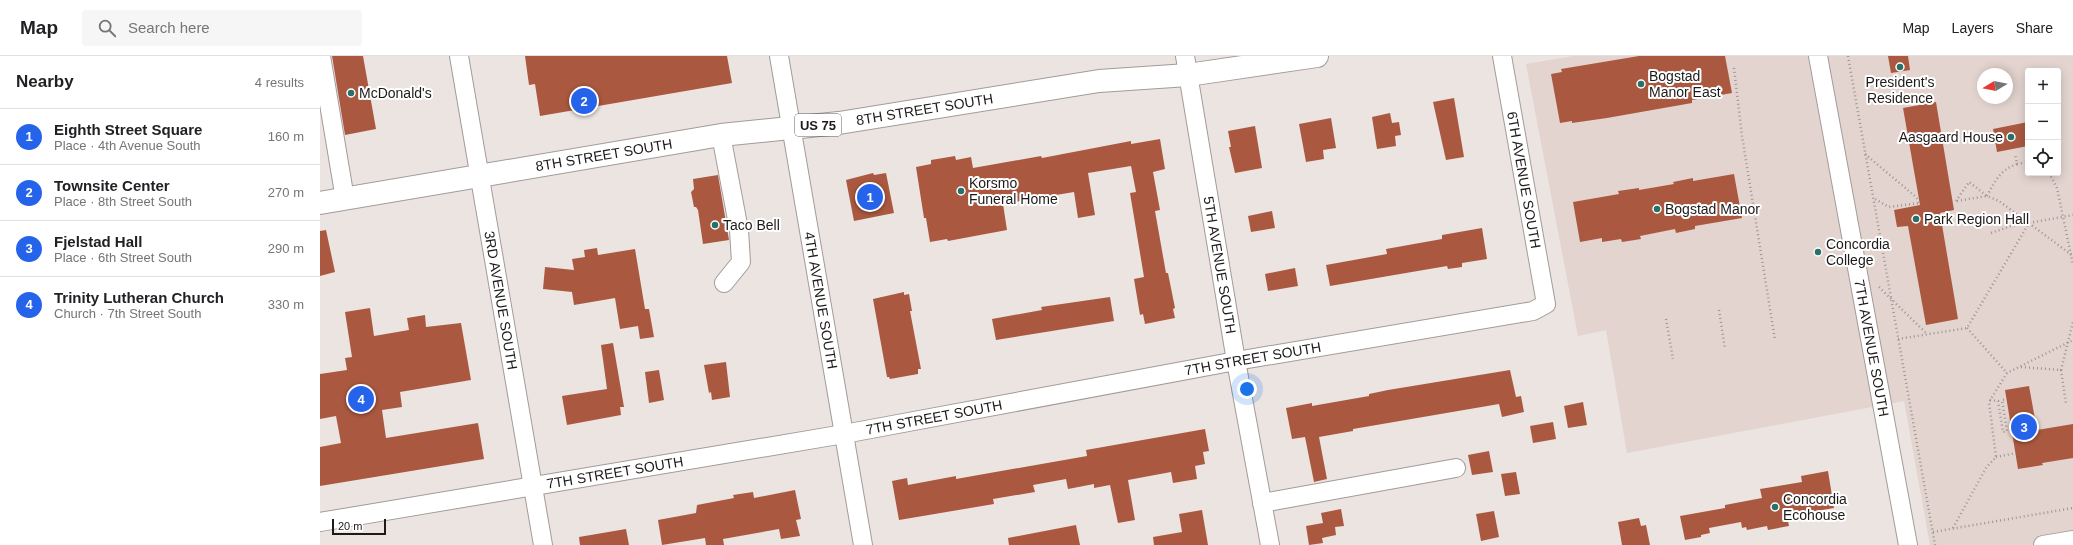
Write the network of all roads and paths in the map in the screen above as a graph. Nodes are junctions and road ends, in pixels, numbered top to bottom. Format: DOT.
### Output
graph roads {
  1 [pos="321,56"];
  2 [pos="459,56"];
  3 [pos="779,56"];
  4 [pos="1317,56"];
  5 [pos="1502,56"];
  6 [pos="1818,56"];
  7 [pos="1848,56"];
  8 [pos="1187,65"];
  9 [pos="1734,68"];
  10 [pos="791,128"];
  11 [pos="721,135"];
  12 [pos="1864,153"];
  13 [pos="2015,154"];
  14 [pos="2025,163"];
  15 [pos="2017,164"];
  16 [pos="480,176"];
  17 [pos="2051,176"];
  18 [pos="1987,196"];
  19 [pos="1873,198"];
  20 [pos="346,199"];
  21 [pos="320,203"];
  22 [pos="2073,215"];
  23 [pos="2063,217"];
  24 [pos="2029,223"];
  25 [pos="1991,233"];
  26 [pos="2072,256"];
  27 [pos="2073,265"];
  28 [pos="724,283"];
  29 [pos="1875,283"];
  30 [pos="1891,298"];
  31 [pos="1546,304"];
  32 [pos="1719,310"];
  33 [pos="1666,319"];
  34 [pos="2073,322"];
  35 [pos="1967,328"];
  36 [pos="1927,335"];
  37 [pos="1898,339"];
  38 [pos="1775,340"];
  39 [pos="2073,340"];
  40 [pos="2066,343"];
  41 [pos="1725,349"];
  42 [pos="1673,359"];
  43 [pos="1236,361"];
  44 [pos="2020,367"];
  45 [pos="2061,370"];
  46 [pos="2007,373"];
  47 [pos="2007,399"];
  48 [pos="1990,400"];
  49 [pos="2066,404"];
  50 [pos="844,434"];
  51 [pos="2016,453"];
  52 [pos="1996,457"];
  53 [pos="1456,468"];
  54 [pos="533,486"];
  55 [pos="1262,503"];
  56 [pos="2073,508"];
  57 [pos="320,522"];
  58 [pos="1953,528"];
  59 [pos="1933,532"];
  60 [pos="2073,540"];
  61 [pos="543,545"];
  62 [pos="863,545"];
  63 [pos="1270,545"];
  64 [pos="1908,545"];
  65 [pos="1935,545"];
  66 [pos="2044,545"];
  1 -- 20 [label="street"];
  2 -- 16 [label="street, 3RD AVENUE SOUTH"];
  3 -- 10 [label="street, 4TH AVENUE SOUTH"];
  4 -- 8 [label="main road, 8TH STREET SOUTH / US 75"];
  5 -- 31 [label="street, 6TH AVENUE SOUTH"];
  6 -- 64 [label="street, 7TH AVENUE SOUTH"];
  7 -- 12 [label="path"];
  8 -- 10 [label="main road, 8TH STREET SOUTH / US 75"];
  8 -- 43 [label="street, 5TH AVENUE SOUTH"];
  9 -- 38 [label="path"];
  10 -- 11 [label="main road, 8TH STREET SOUTH / US 75"];
  10 -- 50 [label="street, 4TH AVENUE SOUTH"];
  11 -- 16 [label="main road, 8TH STREET SOUTH / US 75"];
  11 -- 28 [label="street"];
  12 -- 19 [label="path"];
  12 -- 19 [label="path"];
  13 -- 15 [label="path"];
  14 -- 15 [label="path"];
  15 -- 18 [label="path"];
  16 -- 20 [label="main road, 8TH STREET SOUTH / US 75"];
  16 -- 54 [label="street, 3RD AVENUE SOUTH"];
  17 -- 23 [label="path"];
  18 -- 18 [label="path"];
  18 -- 24 [label="path"];
  19 -- 30 [label="path"];
  20 -- 21 [label="main road, 8TH STREET SOUTH / US 75"];
  22 -- 23 [label="path"];
  23 -- 24 [label="path"];
  23 -- 26 [label="path"];
  24 -- 25 [label="path"];
  24 -- 26 [label="path"];
  24 -- 35 [label="path"];
  26 -- 27 [label="path"];
  29 -- 30 [label="path"];
  30 -- 36 [label="path"];
  30 -- 37 [label="path"];
  31 -- 43 [label="street, 7TH STREET SOUTH"];
  32 -- 41 [label="path"];
  33 -- 42 [label="path"];
  34 -- 40 [label="path"];
  35 -- 36 [label="path"];
  35 -- 46 [label="path"];
  36 -- 37 [label="path"];
  37 -- 59 [label="path"];
  39 -- 40 [label="path"];
  40 -- 44 [label="path"];
  40 -- 45 [label="path"];
  43 -- 50 [label="street, 7TH STREET SOUTH"];
  43 -- 55 [label="street, 5TH AVENUE SOUTH"];
  44 -- 45 [label="path"];
  44 -- 46 [label="path"];
  45 -- 49 [label="path"];
  46 -- 48 [label="path"];
  47 -- 48 [label="path"];
  48 -- 52 [label="path"];
  50 -- 54 [label="street, 7TH STREET SOUTH"];
  50 -- 62 [label="street, 4TH AVENUE SOUTH"];
  51 -- 52 [label="path"];
  52 -- 58 [label="path"];
  53 -- 55 [label="street"];
  54 -- 57 [label="street, 7TH STREET SOUTH"];
  54 -- 61 [label="street, 3RD AVENUE SOUTH"];
  55 -- 63 [label="street, 5TH AVENUE SOUTH"];
  56 -- 58 [label="path"];
  58 -- 59 [label="path"];
  59 -- 65 [label="path"];
  60 -- 66 [label="street"];
}
